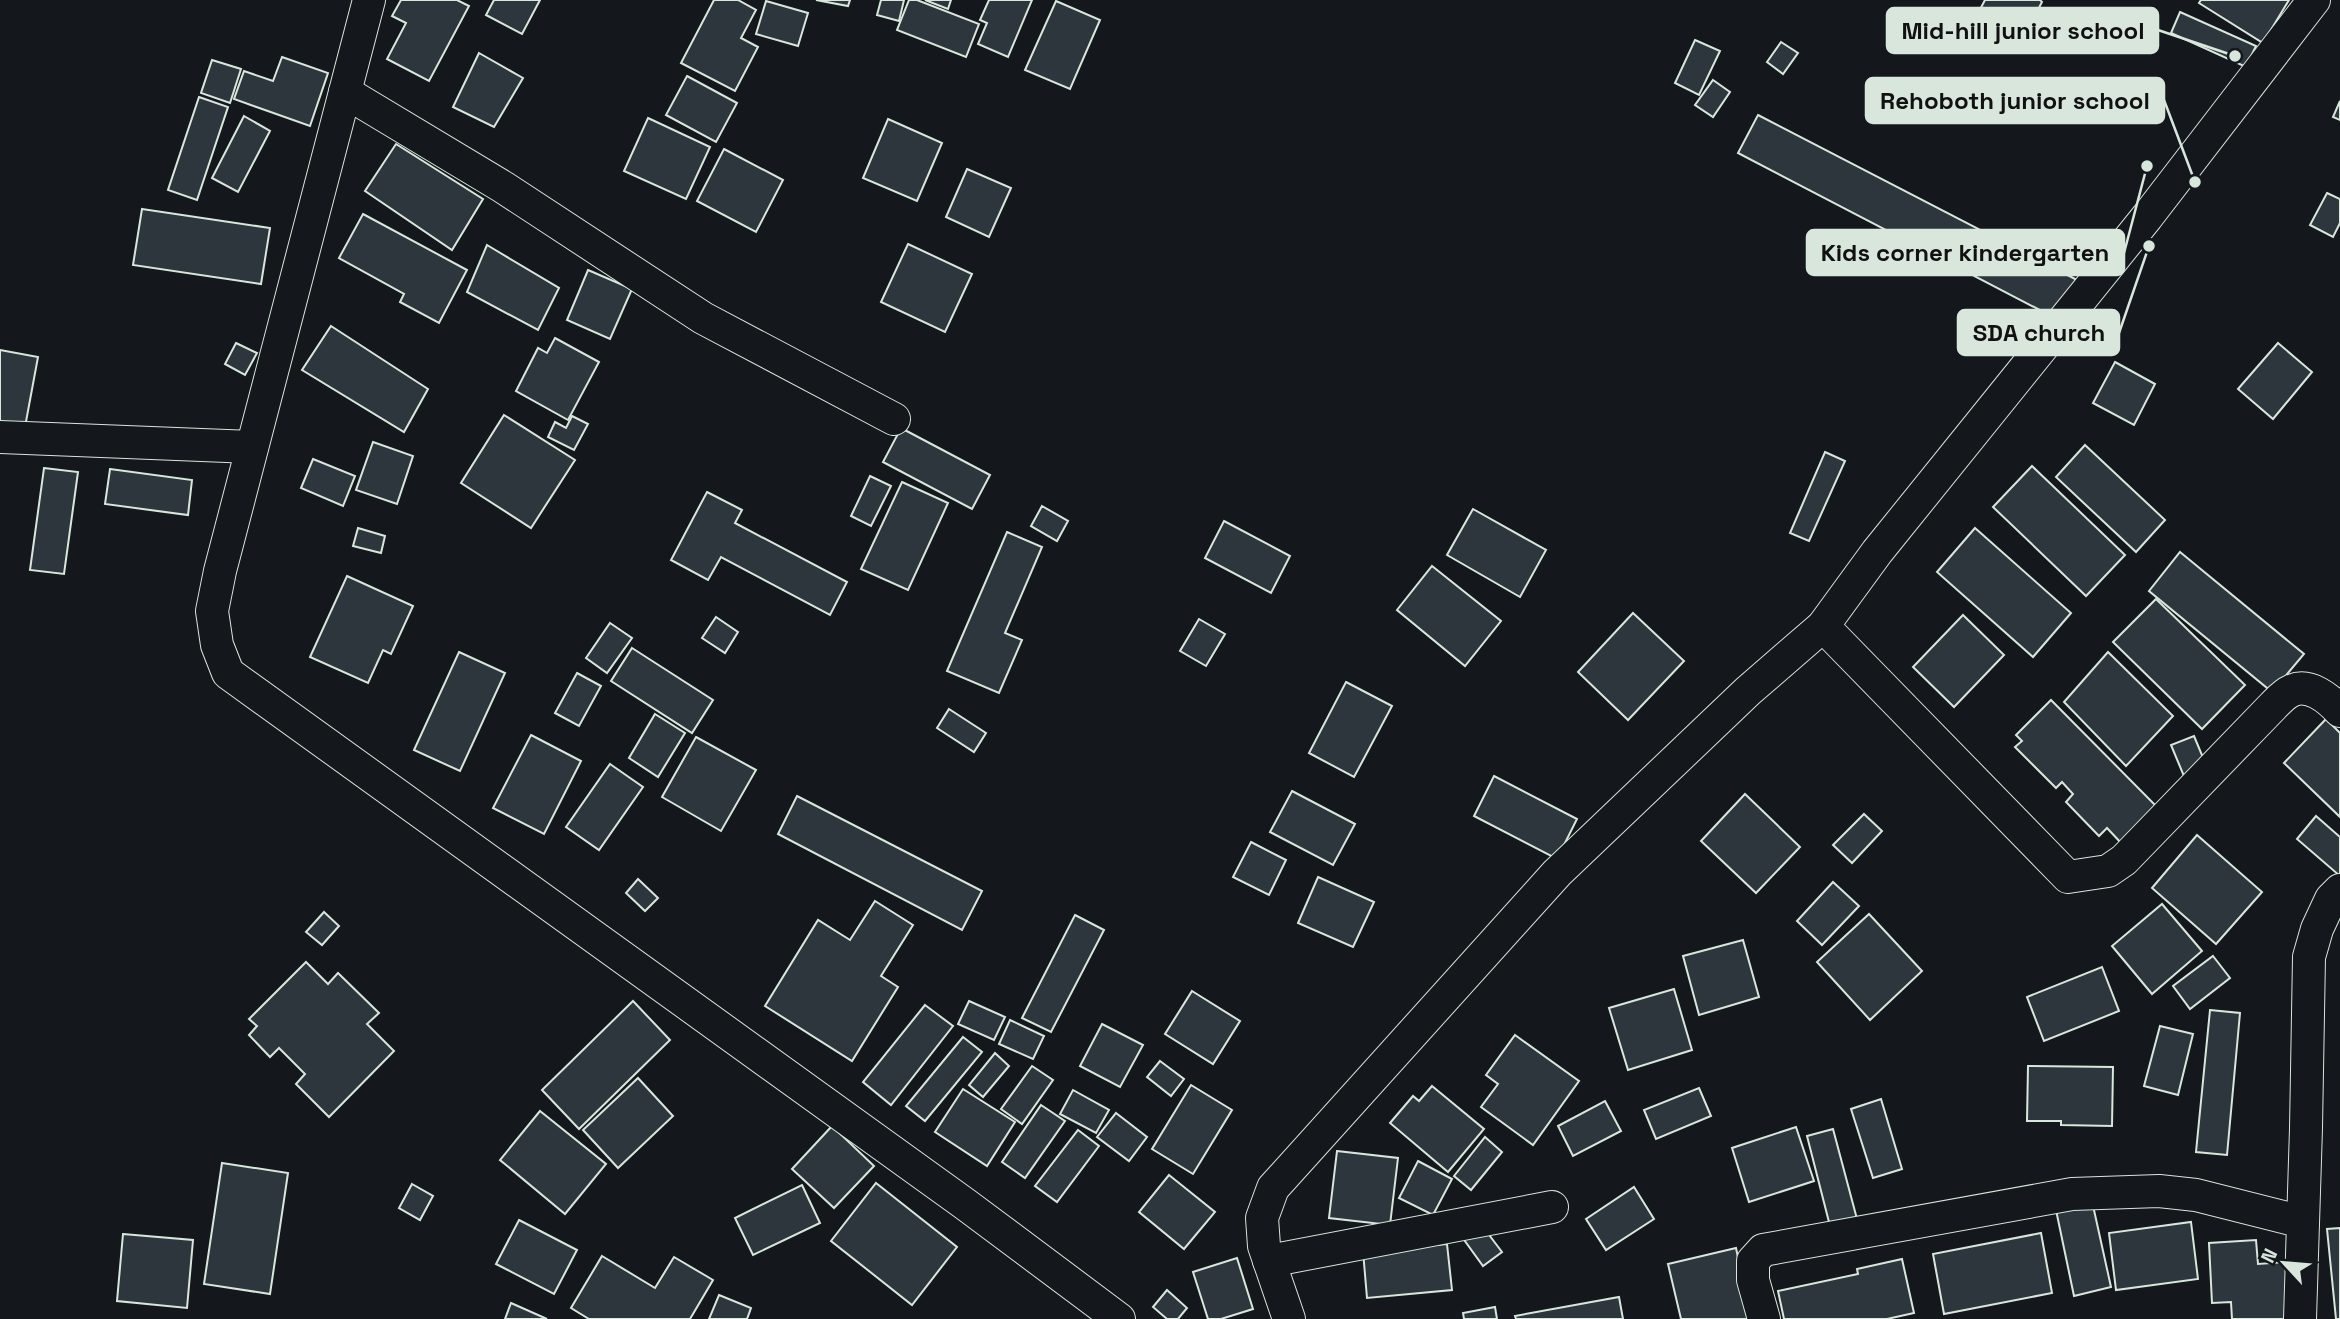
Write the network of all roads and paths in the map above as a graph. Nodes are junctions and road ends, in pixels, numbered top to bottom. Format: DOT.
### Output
graph roads {
  1 [pos="369,0"];
  2 [pos="2314,0"];
  3 [pos="345,92"];
  4 [pos="894,419"];
  5 [pos="0,437"];
  6 [pos="252,447"];
  7 [pos="1823,626"];
  8 [pos="2340,711"];
  9 [pos="2340,890"];
  10 [pos="1552,1207"];
  11 [pos="2303,1222"];
  12 [pos="1269,1261"];
  13 [pos="1119,1319"];
  14 [pos="1289,1319"];
  15 [pos="1764,1319"];
  16 [pos="2300,1319"];
  1 -- 3 [label="street"];
  2 -- 7 [label="street"];
  3 -- 4 [label="street"];
  3 -- 6 [label="street"];
  5 -- 6 [label="street"];
  6 -- 13 [label="street"];
  7 -- 8 [label="street"];
  7 -- 12 [label="street"];
  9 -- 11 [label="street"];
  10 -- 12 [label="street"];
  11 -- 15 [label="street"];
  11 -- 16 [label="street"];
  12 -- 14 [label="street"];
}
